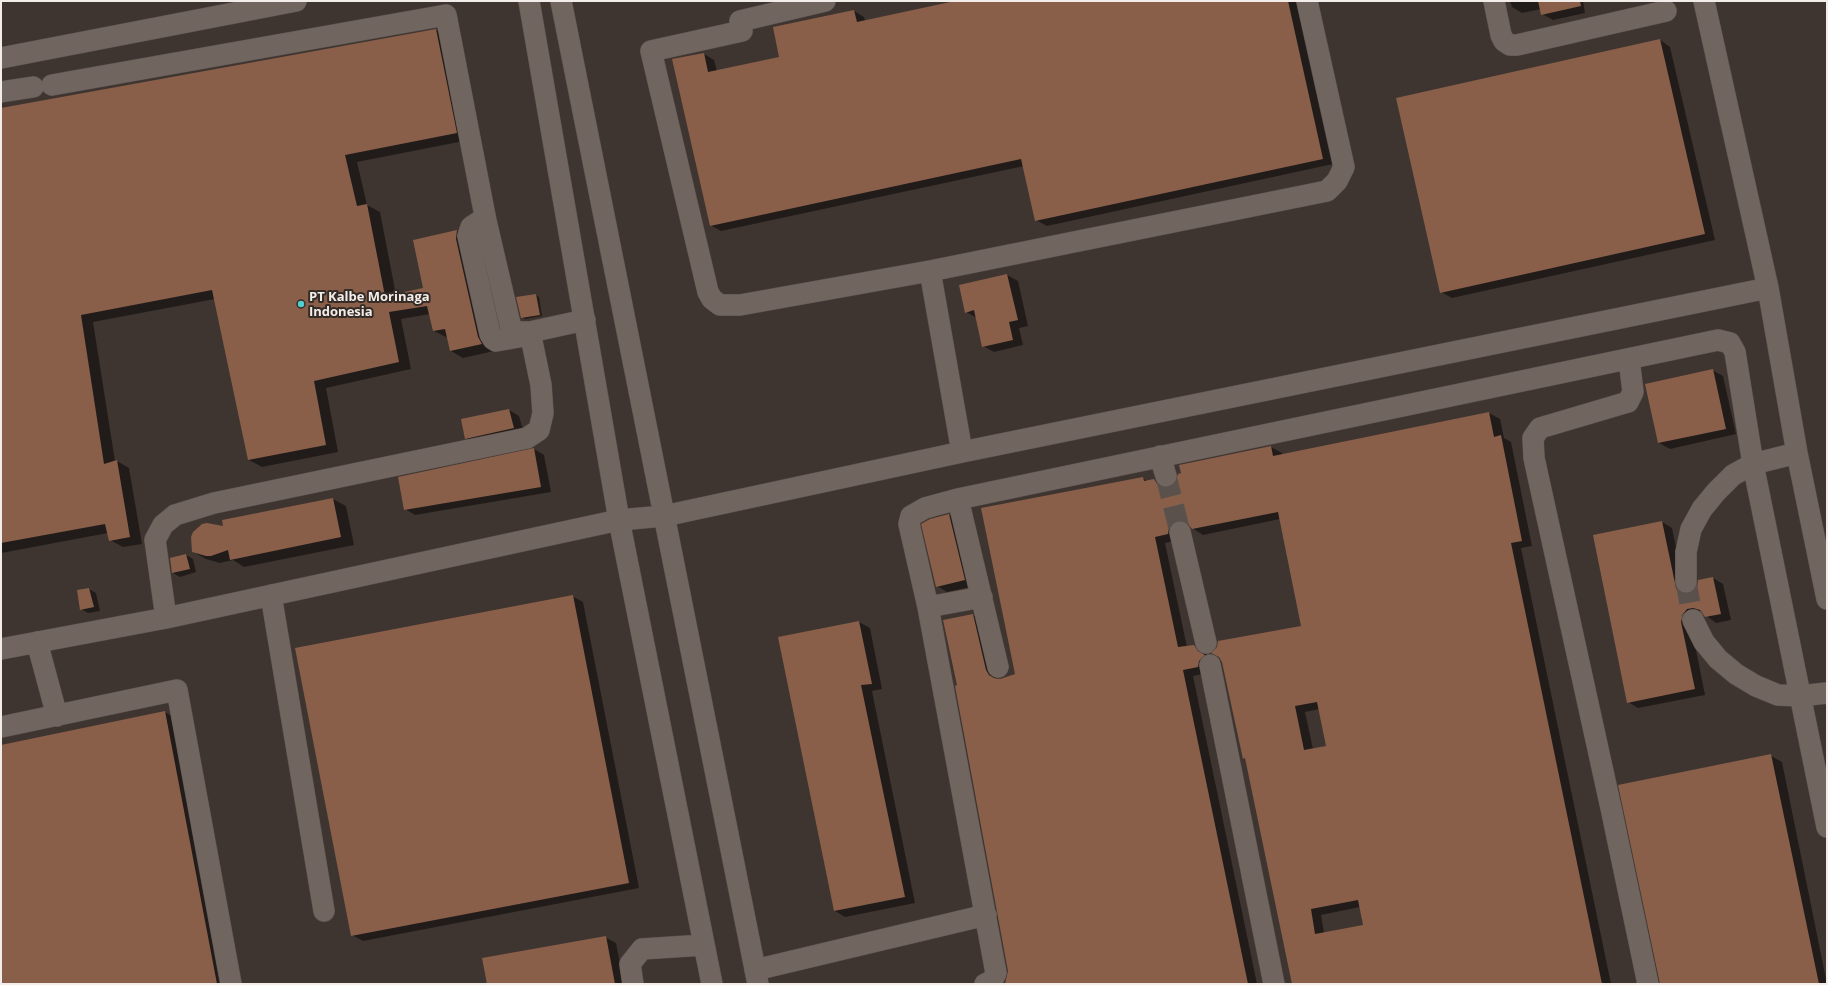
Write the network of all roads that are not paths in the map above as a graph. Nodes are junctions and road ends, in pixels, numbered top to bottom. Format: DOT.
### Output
graph roads {
  1 [pos="296,1"];
  2 [pos="529,1"];
  3 [pos="561,1"];
  4 [pos="824,1"];
  5 [pos="1307,1"];
  6 [pos="1494,1"];
  7 [pos="1704,1"];
  8 [pos="1666,11"];
  9 [pos="1,58"];
  10 [pos="1,92"];
  11 [pos="930,271"];
  12 [pos="1768,288"];
  13 [pos="584,320"];
  14 [pos="530,332"];
  15 [pos="1629,359"];
  16 [pos="962,452"];
  17 [pos="1797,453"];
  18 [pos="1160,456"];
  19 [pos="1753,464"];
  20 [pos="1166,476"];
  21 [pos="958,498"];
  22 [pos="664,516"];
  23 [pos="619,520"];
  24 [pos="1180,532"];
  25 [pos="1686,582"];
  26 [pos="271,595"];
  27 [pos="982,597"];
  28 [pos="1827,599"];
  29 [pos="928,607"];
  30 [pos="166,618"];
  31 [pos="1693,620"];
  32 [pos="37,642"];
  33 [pos="1206,643"];
  34 [pos="1,649"];
  35 [pos="1210,665"];
  36 [pos="998,666"];
  37 [pos="1827,693"];
  38 [pos="1800,696"];
  39 [pos="56,716"];
  40 [pos="1,727"];
  41 [pos="1827,827"];
  42 [pos="324,910"];
  43 [pos="986,915"];
  44 [pos="704,945"];
  45 [pos="756,977"];
  46 [pos="231,984"];
  47 [pos="633,984"];
  48 [pos="712,984"];
  49 [pos="985,984"];
  50 [pos="1274,984"];
  51 [pos="1648,984"];
  1 -- 9 [label="street"];
  2 -- 13 [label="street"];
  3 -- 22 [label="street"];
  4 -- 11 [label="street"];
  5 -- 11 [label="street"];
  6 -- 8 [label="street"];
  7 -- 12 [label="street"];
  10 -- 14 [label="street"];
  11 -- 16 [label="street"];
  12 -- 16 [label="street"];
  12 -- 17 [label="street"];
  13 -- 14 [label="street"];
  13 -- 23 [label="street"];
  14 -- 30 [label="street"];
  15 -- 18 [label="street"];
  15 -- 19 [label="street"];
  15 -- 51 [label="street"];
  16 -- 22 [label="street"];
  17 -- 19 [label="street"];
  17 -- 28 [label="street"];
  18 -- 20 [label="street"];
  18 -- 21 [label="street"];
  19 -- 25 [label="street"];
  19 -- 38 [label="street"];
  21 -- 27 [label="street"];
  21 -- 29 [label="street"];
  22 -- 23 [label="street"];
  22 -- 45 [label="street"];
  23 -- 26 [label="street"];
  23 -- 44 [label="street"];
  24 -- 33 [label="street"];
  26 -- 30 [label="street"];
  26 -- 42 [label="street"];
  27 -- 29 [label="street"];
  27 -- 36 [label="street"];
  29 -- 43 [label="street"];
  30 -- 32 [label="street"];
  31 -- 38 [label="street"];
  32 -- 34 [label="street"];
  32 -- 39 [label="street"];
  35 -- 50 [label="street"];
  37 -- 38 [label="street"];
  38 -- 41 [label="street"];
  39 -- 40 [label="street"];
  39 -- 46 [label="street"];
  43 -- 45 [label="street"];
  43 -- 49 [label="street"];
  44 -- 47 [label="street"];
  44 -- 48 [label="street"];
}
